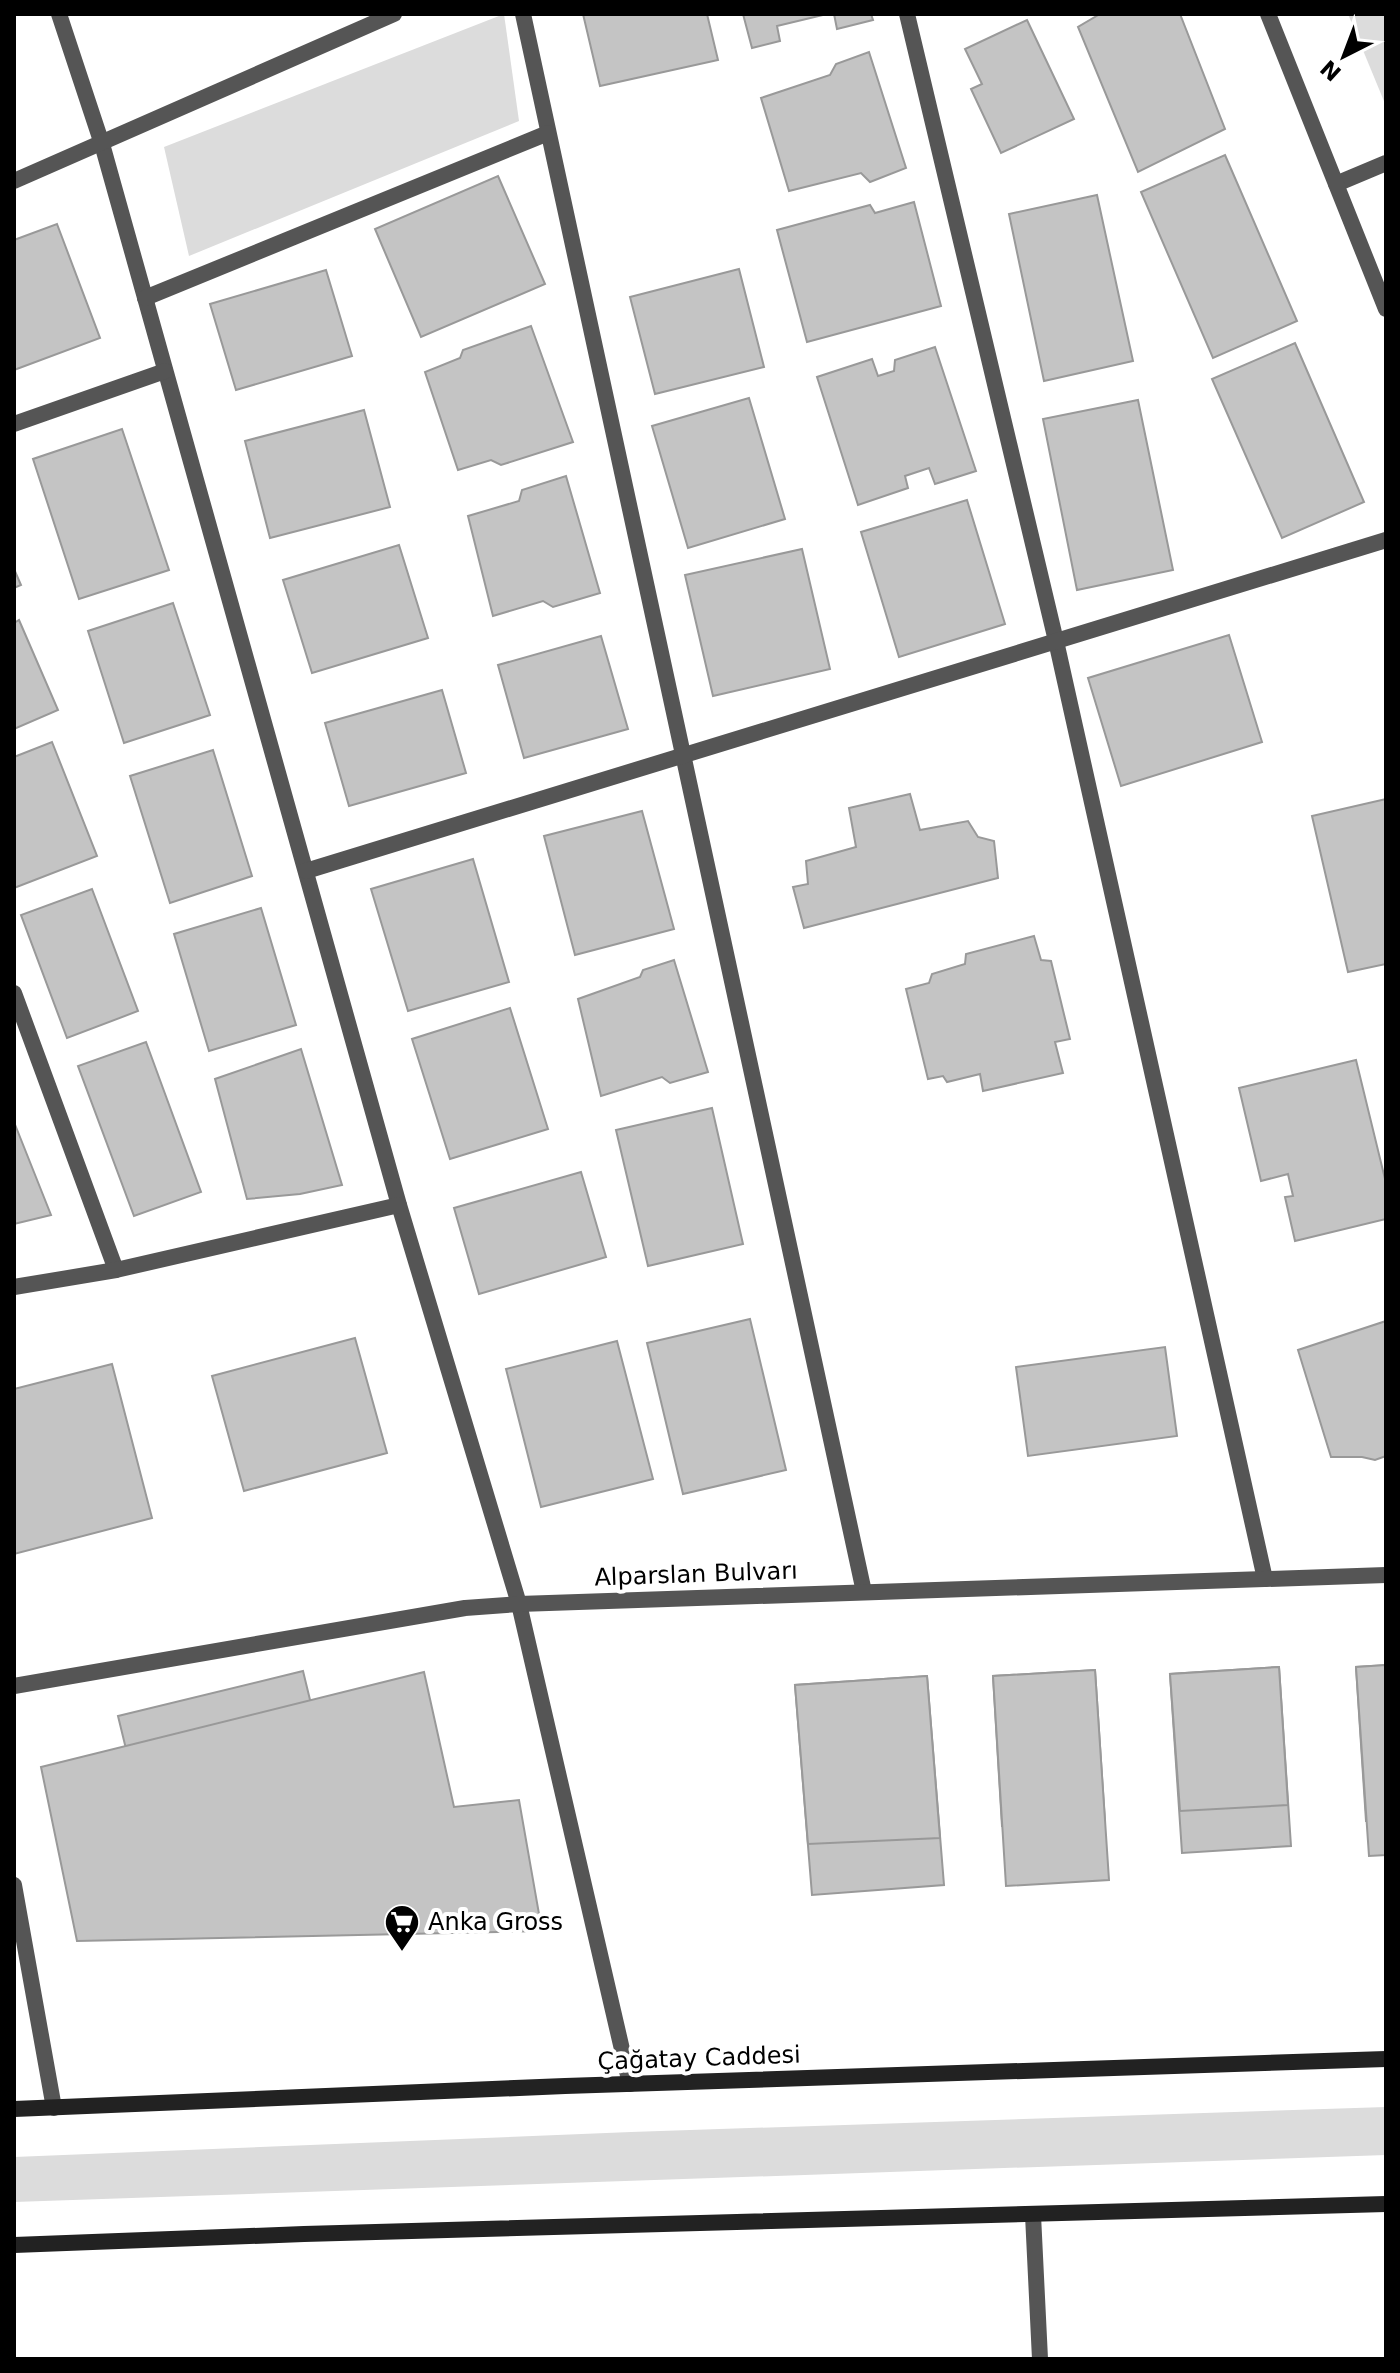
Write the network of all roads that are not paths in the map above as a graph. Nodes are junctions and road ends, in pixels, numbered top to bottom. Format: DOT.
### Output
graph roads {
  1 [pos="59,14"];
  2 [pos="394,14"];
  3 [pos="523,14"];
  4 [pos="907,14"];
  5 [pos="1268,14"];
  6 [pos="548,133"];
  7 [pos="102,144"];
  8 [pos="1386,163"];
  9 [pos="14,181"];
  10 [pos="1336,184"];
  11 [pos="145,298"];
  12 [pos="1386,309"];
  13 [pos="165,371"];
  14 [pos="14,424"];
  15 [pos="1386,540"];
  16 [pos="1056,641"];
  17 [pos="682,756"];
  18 [pos="306,871"];
  19 [pos="14,993"];
  20 [pos="399,1205"];
  21 [pos="116,1270"];
  22 [pos="14,1287"];
  23 [pos="1386,1575"];
  24 [pos="1265,1579"];
  25 [pos="864,1592"];
  26 [pos="519,1604"];
  27 [pos="14,1686"];
  28 [pos="14,1885"];
  29 [pos="1386,2059"];
  30 [pos="630,2084"];
  31 [pos="54,2108"];
  32 [pos="14,2109"];
  33 [pos="1386,2204"];
  34 [pos="1033,2215"];
  35 [pos="14,2245"];
  36 [pos="1040,2359"];
  1 -- 7 [label="street"];
  2 -- 7 [label="street"];
  3 -- 6 [label="street"];
  4 -- 16 [label="street"];
  5 -- 10 [label="street"];
  6 -- 11 [label="street"];
  6 -- 17 [label="street"];
  7 -- 9 [label="street"];
  7 -- 11 [label="street"];
  8 -- 10 [label="street"];
  10 -- 12 [label="street"];
  11 -- 13 [label="street"];
  13 -- 14 [label="street"];
  13 -- 18 [label="street"];
  15 -- 16 [label="street"];
  16 -- 17 [label="street"];
  16 -- 24 [label="street"];
  17 -- 18 [label="street"];
  17 -- 25 [label="street"];
  18 -- 20 [label="street"];
  19 -- 21 [label="street"];
  20 -- 21 [label="street"];
  20 -- 26 [label="street"];
  21 -- 22 [label="street"];
  23 -- 24 [label="street, Alparslan Bulvarı"];
  24 -- 25 [label="street, Alparslan Bulvarı"];
  25 -- 26 [label="street, Alparslan Bulvarı"];
  26 -- 27 [label="street, Alparslan Bulvarı"];
  26 -- 30 [label="street"];
  28 -- 31 [label="street"];
  29 -- 30 [label="main road, Çağatay Caddesi"];
  30 -- 31 [label="main road, Çağatay Caddesi"];
  31 -- 32 [label="main road, Çağatay Caddesi"];
  33 -- 34 [label="main road"];
  34 -- 35 [label="main road"];
  34 -- 36 [label="street"];
}
